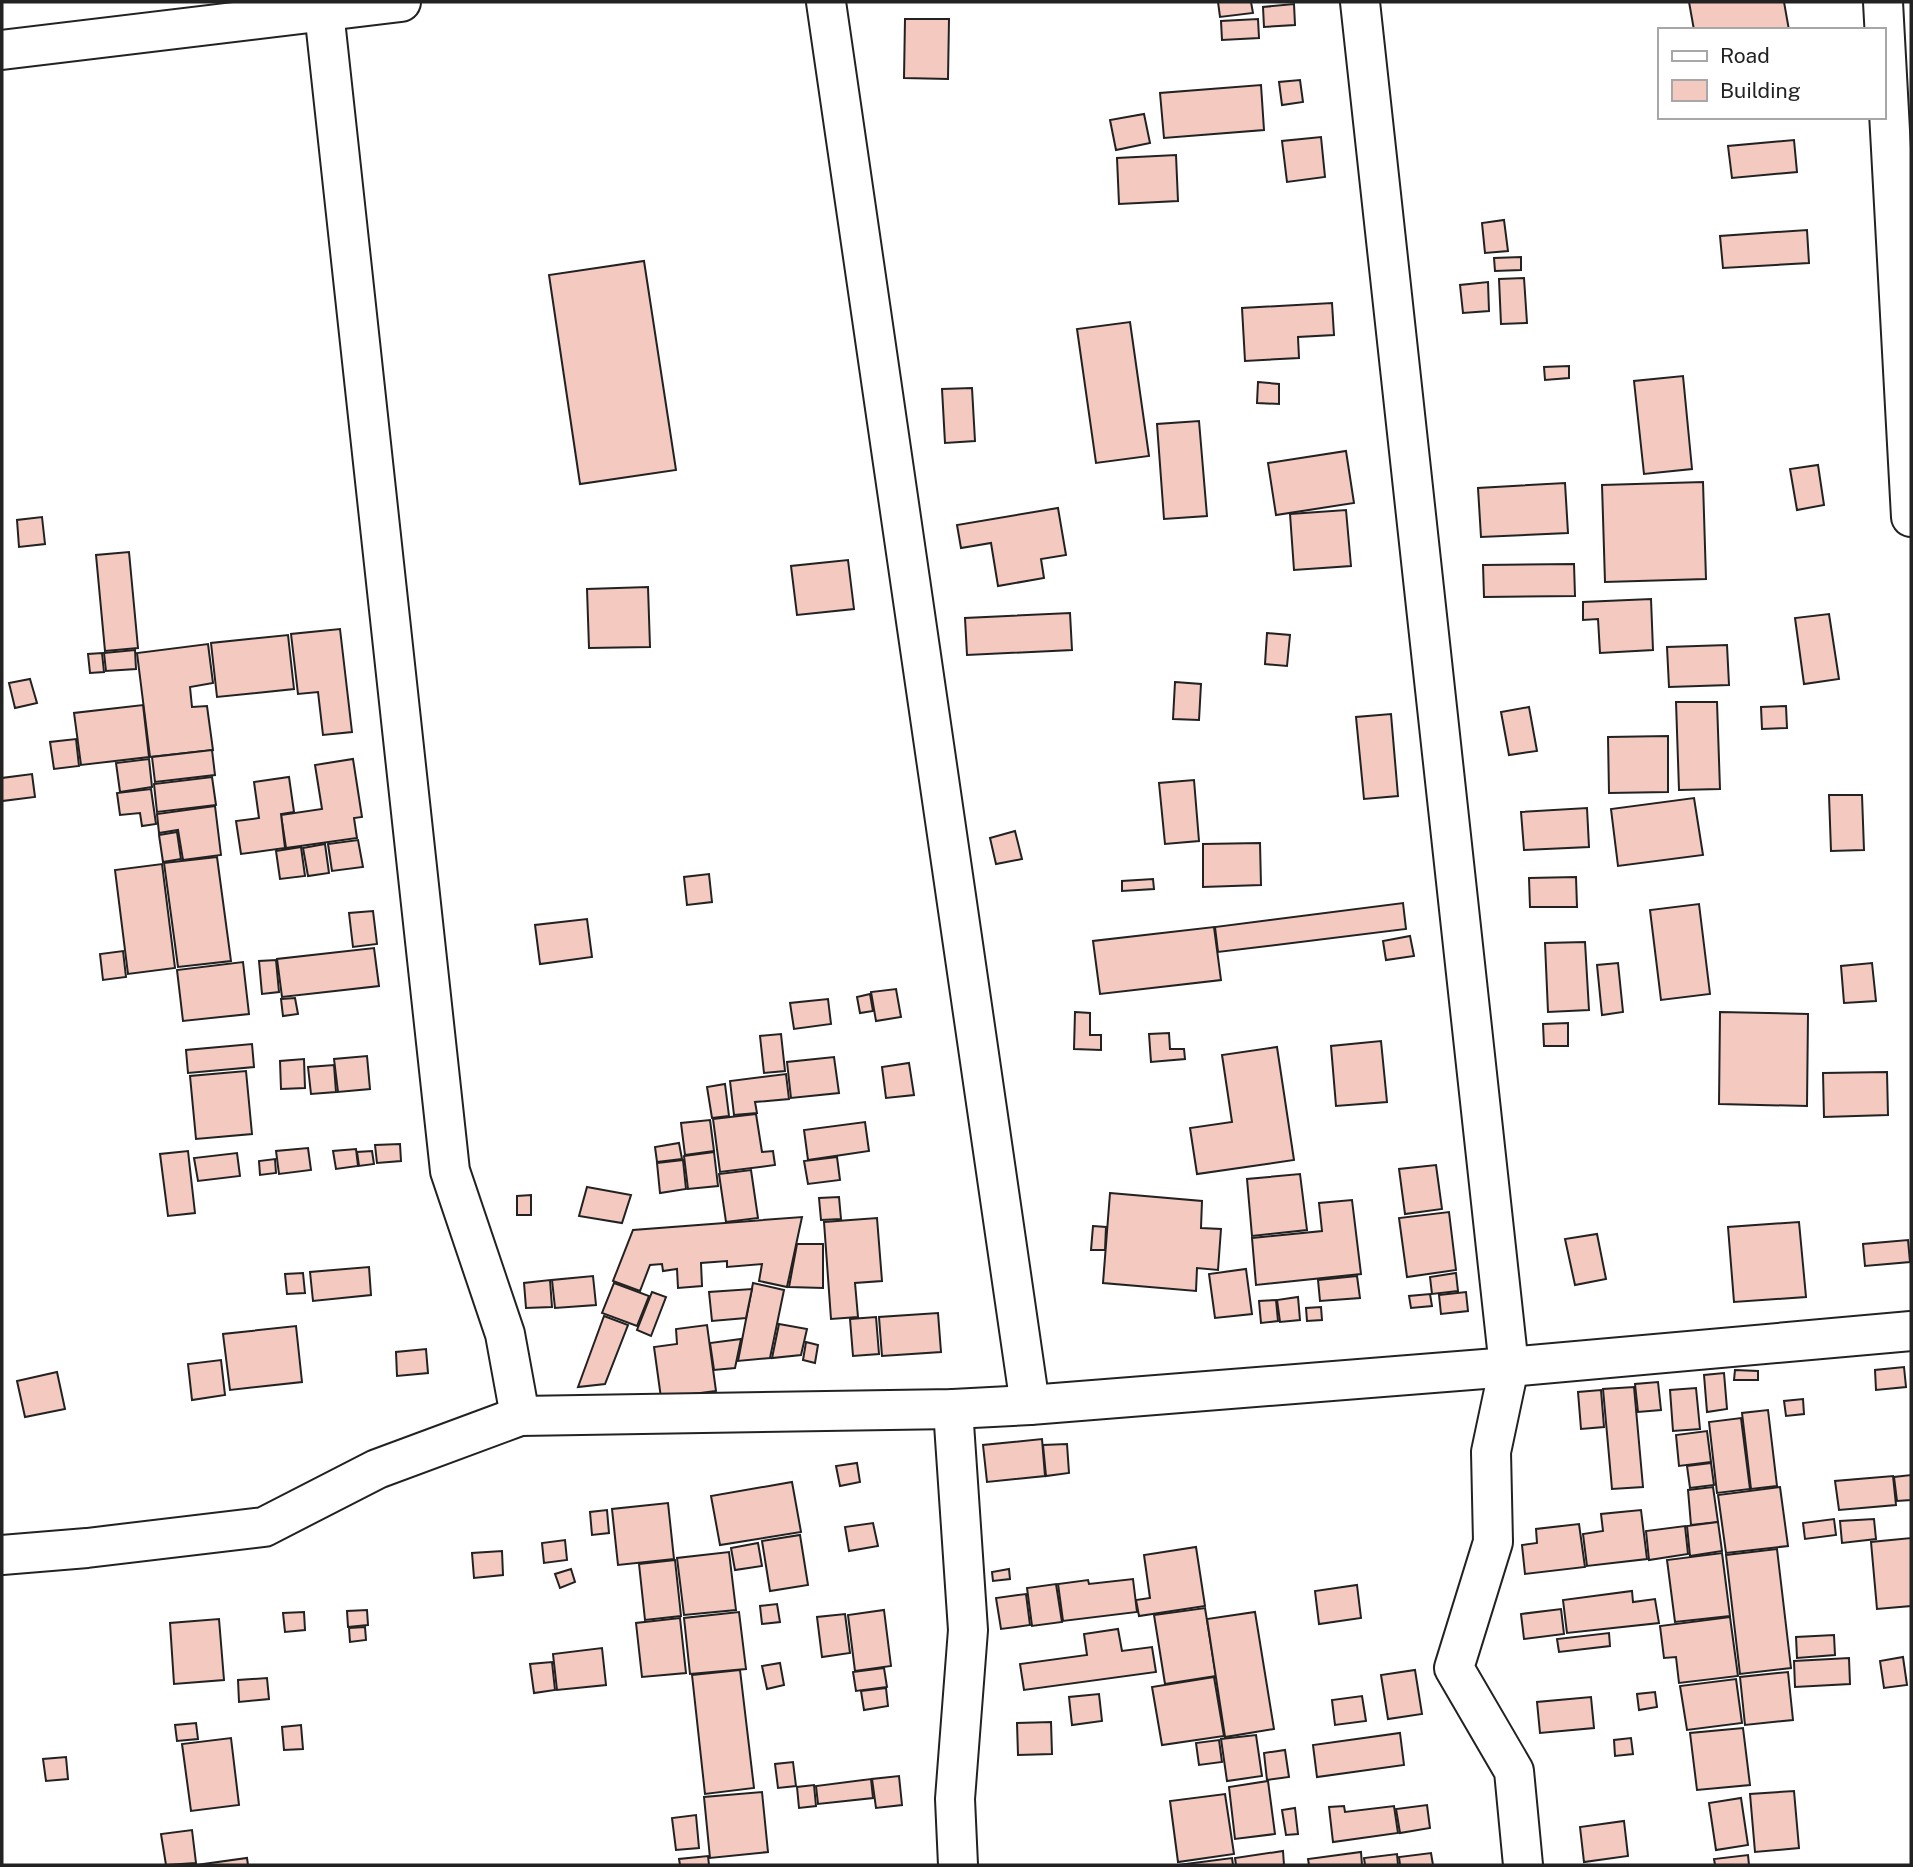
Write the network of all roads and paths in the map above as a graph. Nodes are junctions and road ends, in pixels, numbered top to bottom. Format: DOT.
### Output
graph roads {
  1 [pos="401,2"];
  2 [pos="826,2"];
  3 [pos="1360,2"];
  4 [pos="1883,2"];
  5 [pos="324,6"];
  6 [pos="1884,28"];
  7 [pos="1885,39"];
  8 [pos="2,50"];
  9 [pos="1911,517"];
  10 [pos="1911,1331"];
  11 [pos="1509,1367"];
  12 [pos="1030,1405"];
  13 [pos="953,1409"];
  14 [pos="520,1416"];
  15 [pos="2,1555"];
  16 [pos="958,1865"];
  17 [pos="1523,1865"];
  1 -- 5 [label="street"];
  2 -- 12 [label="street"];
  3 -- 11 [label="street"];
  4 -- 6 [label="street"];
  5 -- 8 [label="street"];
  5 -- 14 [label="street"];
  7 -- 9 [label="street"];
  10 -- 11 [label="street"];
  11 -- 12 [label="street"];
  11 -- 17 [label="street"];
  12 -- 13 [label="street"];
  13 -- 14 [label="street"];
  13 -- 16 [label="street"];
  14 -- 15 [label="street"];
}
